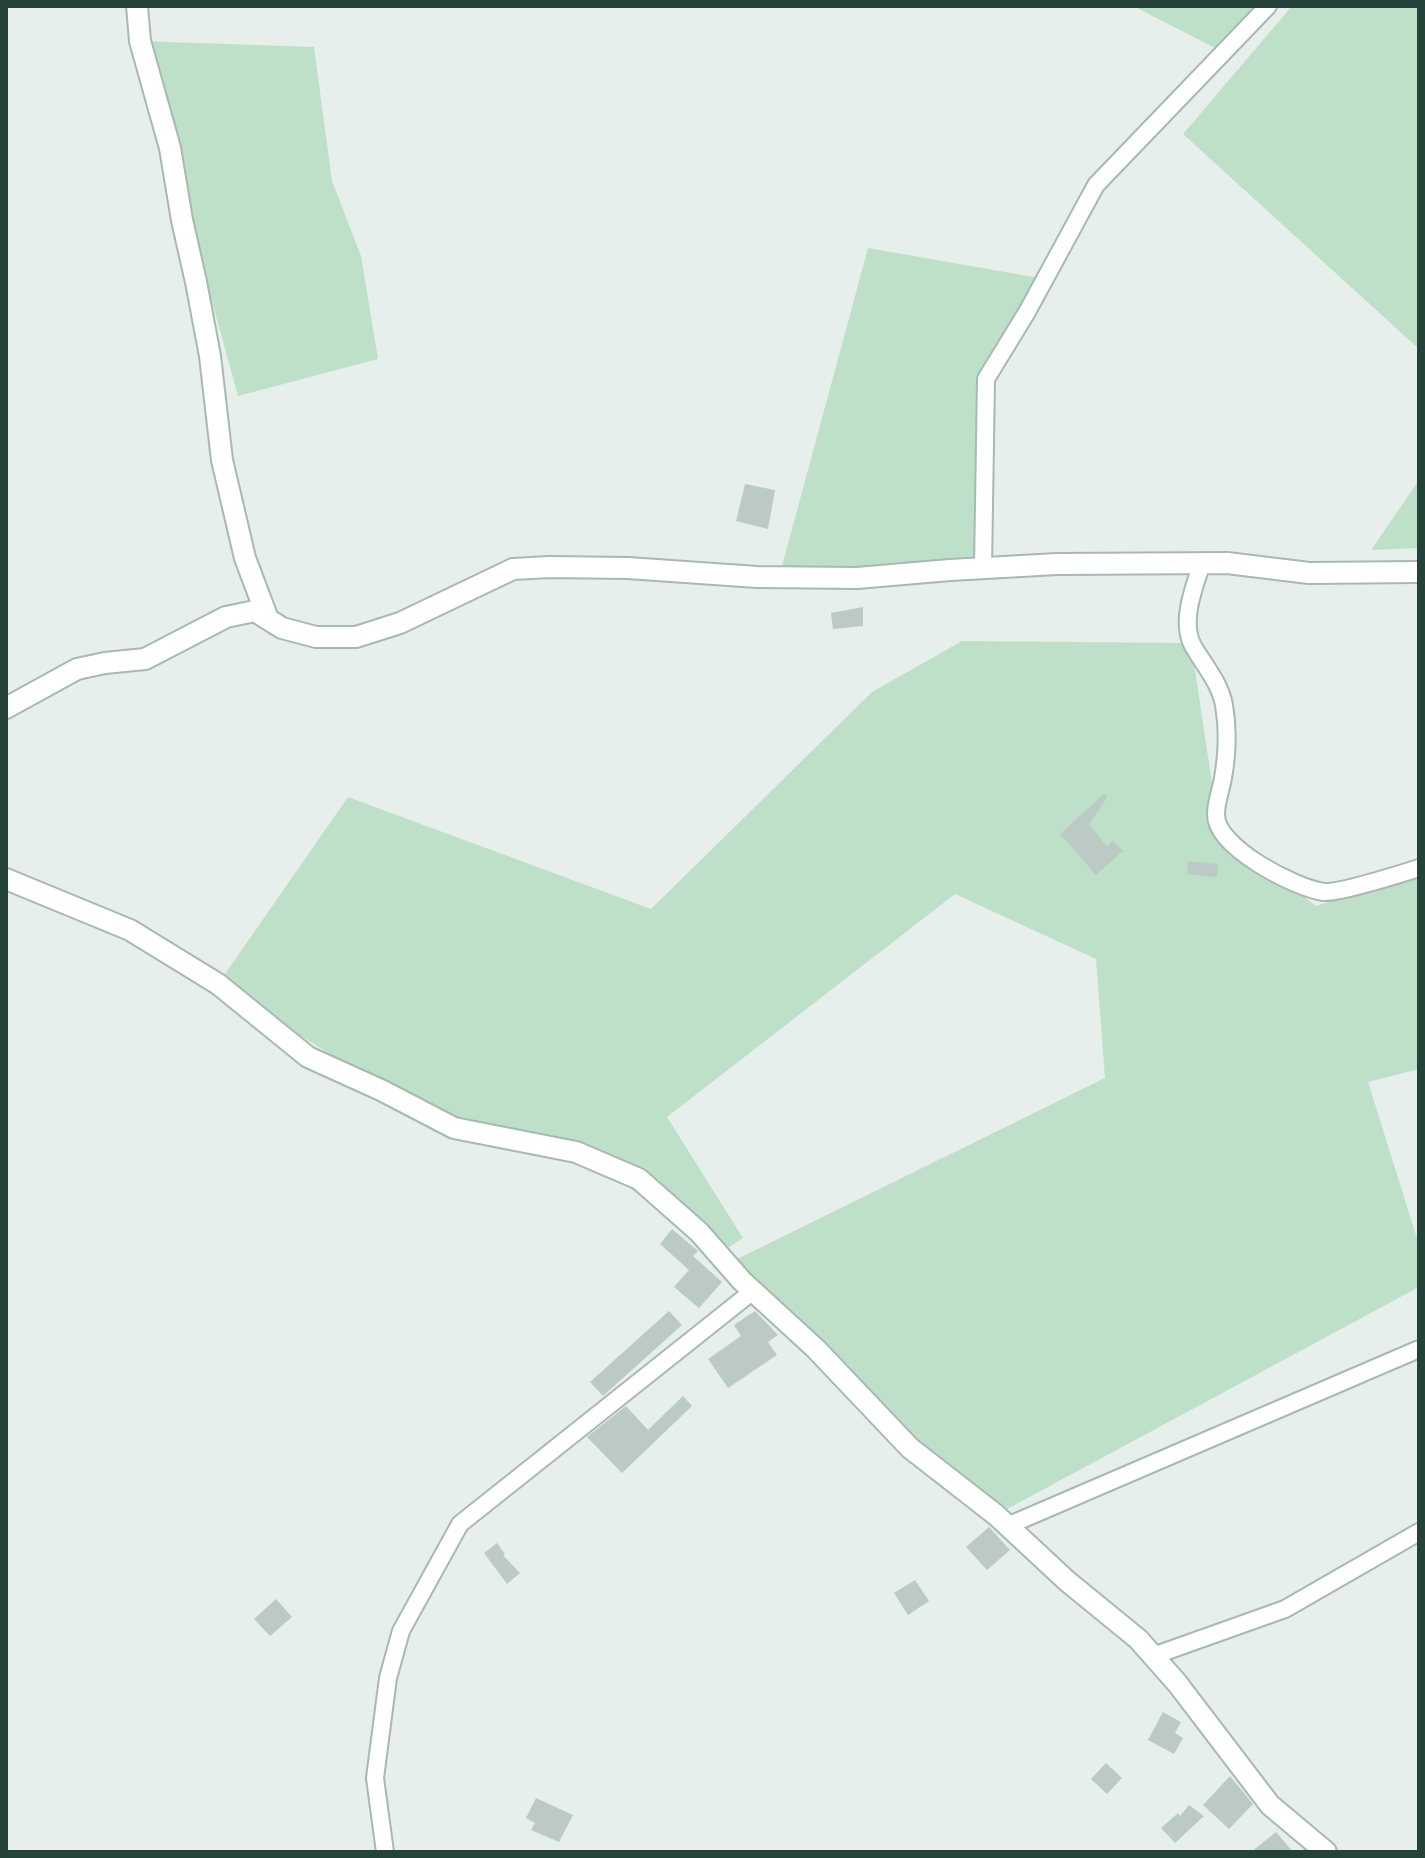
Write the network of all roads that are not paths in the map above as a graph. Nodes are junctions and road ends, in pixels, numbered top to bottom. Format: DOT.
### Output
graph roads {
  1 [pos="137,6"];
  2 [pos="1268,6"];
  3 [pos="1202,563"];
  4 [pos="983,568"];
  5 [pos="1419,572"];
  6 [pos="268,619"];
  7 [pos="6,708"];
  8 [pos="1419,868"];
  9 [pos="6,879"];
  10 [pos="753,1291"];
  11 [pos="1419,1349"];
  12 [pos="1007,1526"];
  13 [pos="1419,1532"];
  14 [pos="1153,1656"];
  15 [pos="385,1852"];
  16 [pos="1326,1852"];
  1 -- 6 [label="street"];
  2 -- 4 [label="street"];
  3 -- 4 [label="street"];
  3 -- 5 [label="street"];
  3 -- 8 [label="street"];
  4 -- 6 [label="street"];
  6 -- 7 [label="street"];
  9 -- 10 [label="street"];
  10 -- 12 [label="street"];
  10 -- 15 [label="street"];
  11 -- 12 [label="street"];
  12 -- 14 [label="street"];
  13 -- 14 [label="street"];
  14 -- 16 [label="street"];
}
